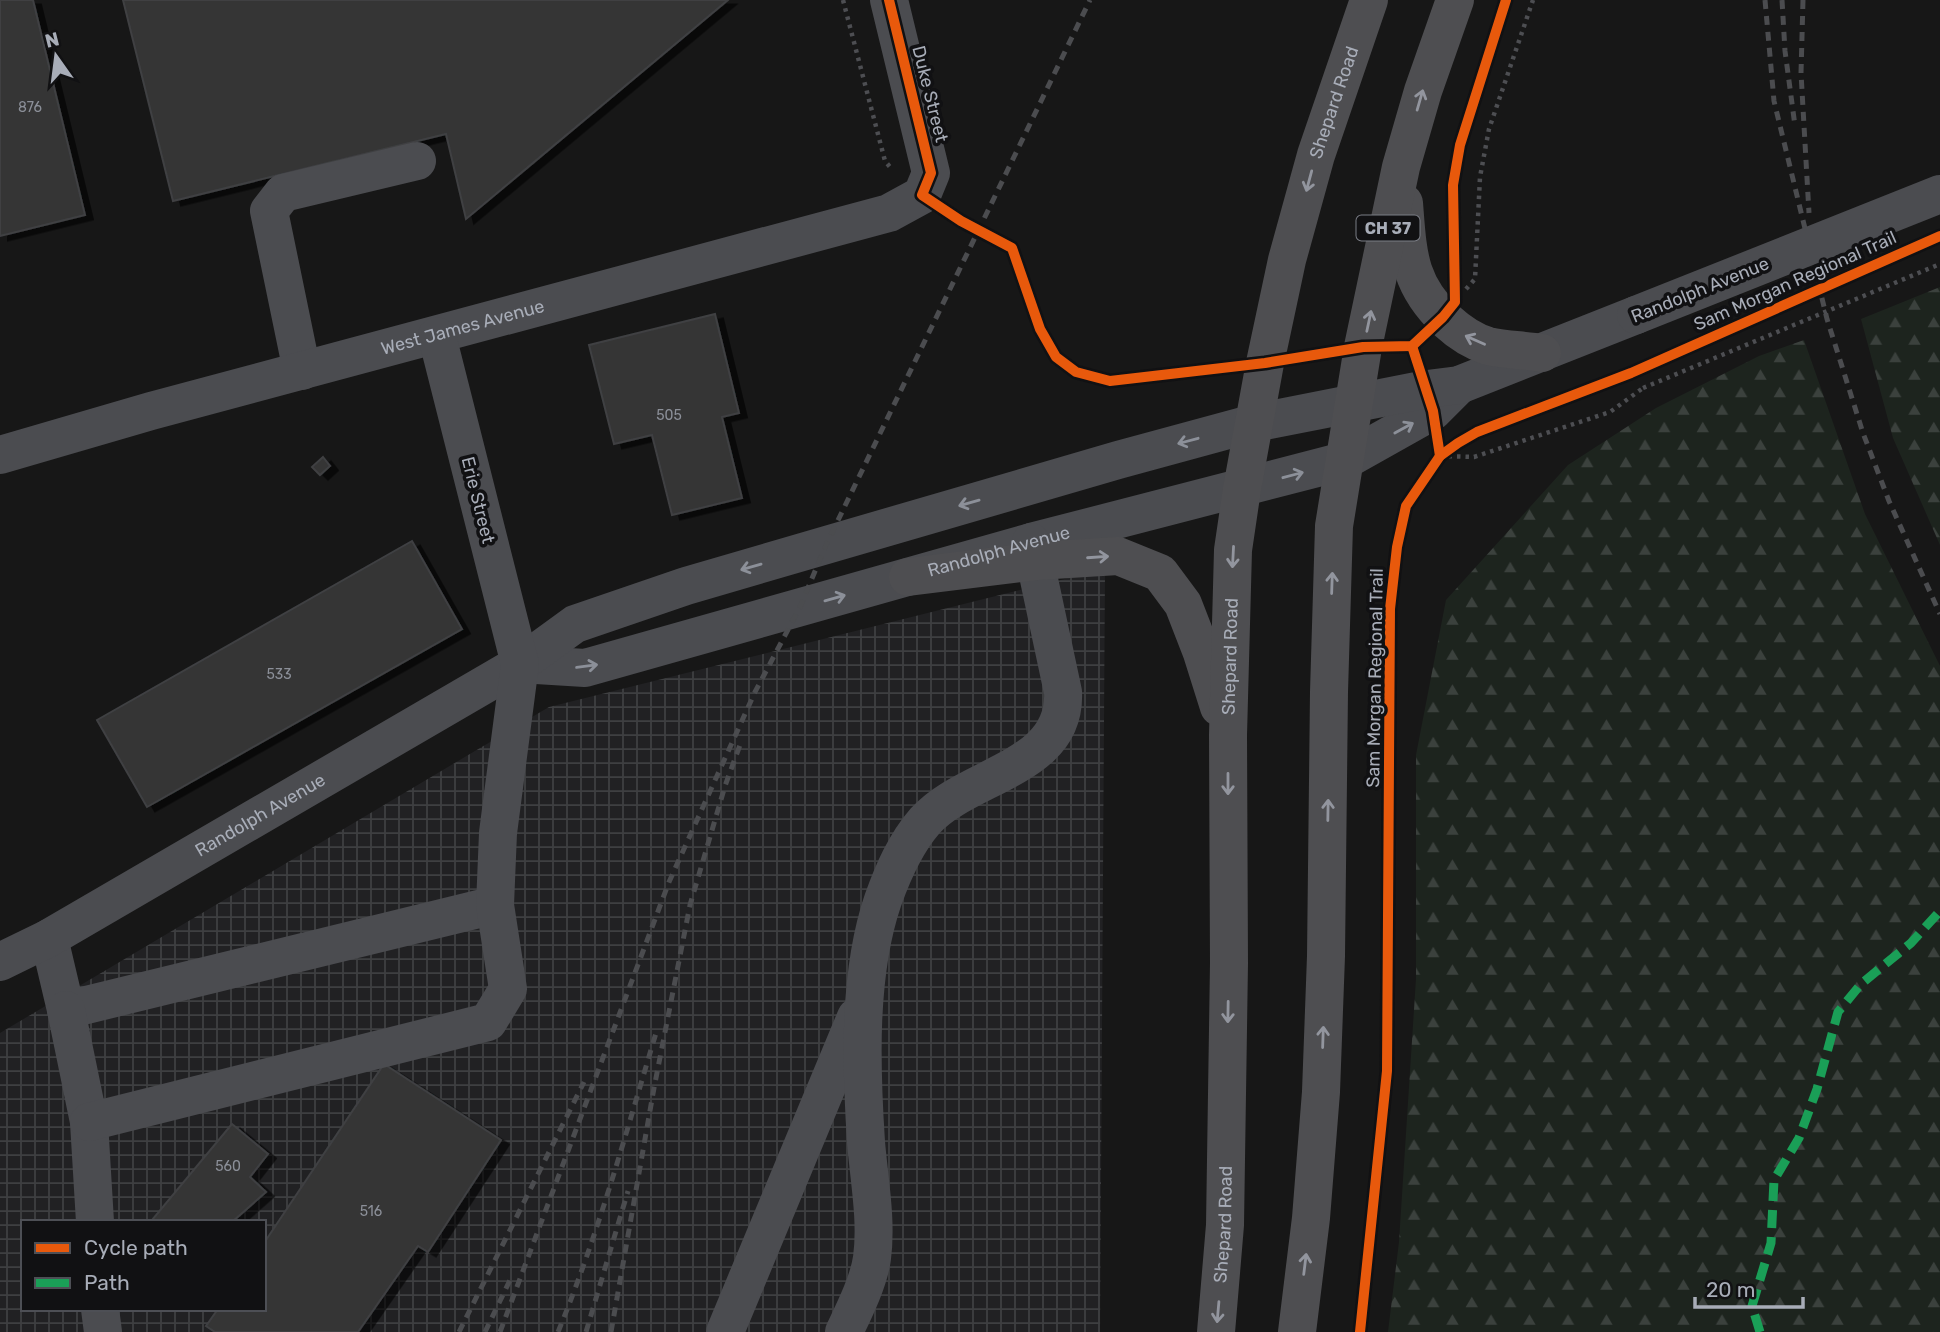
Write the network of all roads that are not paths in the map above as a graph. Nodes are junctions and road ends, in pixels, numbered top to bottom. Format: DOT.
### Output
graph roads {
  1 [pos="889,0"];
  2 [pos="1369,0"];
  3 [pos="1455,0"];
  4 [pos="417,161"];
  5 [pos="1401,167"];
  6 [pos="910,186"];
  7 [pos="1940,194"];
  8 [pos="437,337"];
  9 [pos="1542,353"];
  10 [pos="302,371"];
  11 [pos="1446,398"];
  12 [pos="1353,403"];
  13 [pos="1254,423"];
  14 [pos="0,455"];
  15 [pos="1344,461"];
  16 [pos="1242,489"];
  17 [pos="1034,552"];
  18 [pos="908,577"];
  19 [pos="520,664"];
  20 [pos="1228,735"];
  21 [pos="495,905"];
  22 [pos="49,938"];
  23 [pos="0,962"];
  24 [pos="865,995"];
  25 [pos="66,1010"];
  26 [pos="89,1122"];
  27 [pos="95,1220"];
  28 [pos="100,1311"];
  29 [pos="103,1332"];
  30 [pos="725,1332"];
  31 [pos="844,1332"];
  32 [pos="1216,1332"];
  33 [pos="1297,1332"];
  1 -- 6 [label="street, Duke Street"];
  2 -- 13 [label="highway, Shepard Road, one-way"];
  5 -- 3 [label="highway, CH 37, one-way"];
  4 -- 10 [label="street"];
  9 -- 5 [label="highway, one-way"];
  12 -- 5 [label="highway, CH 37, one-way"];
  6 -- 8 [label="street, West James Avenue"];
  7 -- 9 [label="street, Randolph Avenue, bridge"];
  8 -- 10 [label="street, West James Avenue"];
  8 -- 19 [label="street, Erie Street"];
  9 -- 11 [label="street, Randolph Avenue"];
  10 -- 14 [label="street, West James Avenue"];
  11 -- 12 [label="street, Randolph Avenue"];
  15 -- 11 [label="street, Randolph Avenue, one-way"];
  12 -- 13 [label="street, Randolph Avenue"];
  12 -- 15 [label="highway, CH 37"];
  13 -- 16 [label="highway, Shepard Road"];
  13 -- 19 [label="street, Randolph Avenue, one-way"];
  16 -- 15 [label="street, Randolph Avenue, one-way"];
  33 -- 15 [label="highway, one-way"];
  16 -- 17 [label="street, Randolph Avenue"];
  16 -- 20 [label="highway, Shepard Road, one-way"];
  17 -- 18 [label="highway"];
  17 -- 20 [label="highway, one-way"];
  17 -- 24 [label="street"];
  19 -- 18 [label="street, Randolph Avenue, one-way"];
  19 -- 21 [label="street"];
  19 -- 22 [label="street, Randolph Avenue"];
  20 -- 32 [label="highway, Shepard Road, one-way"];
  21 -- 25 [label="street"];
  21 -- 26 [label="street"];
  22 -- 23 [label="street, Randolph Avenue"];
  22 -- 25 [label="street"];
  24 -- 30 [label="street"];
  24 -- 31 [label="street"];
  25 -- 26 [label="street"];
  26 -- 27 [label="street"];
  28 -- 29 [label="street"];
}
